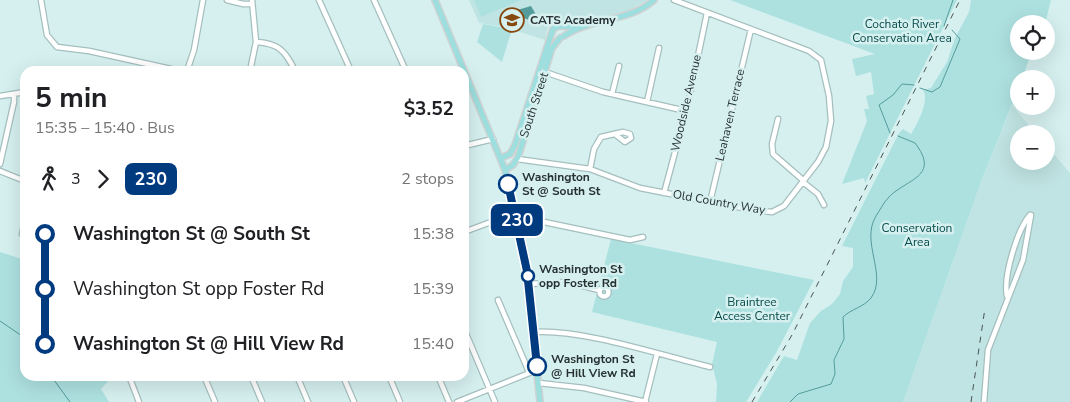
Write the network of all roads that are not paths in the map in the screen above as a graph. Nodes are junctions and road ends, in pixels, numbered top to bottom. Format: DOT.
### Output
graph roads {
  1 [pos="41,0"];
  2 [pos="203,0"];
  3 [pos="228,0"];
  4 [pos="319,0"];
  5 [pos="374,0"];
  6 [pos="435,0"];
  7 [pos="654,0"];
  8 [pos="674,0"];
  9 [pos="252,2"];
  10 [pos="707,12"];
  11 [pos="560,26"];
  12 [pos="580,28"];
  13 [pos="751,29"];
  14 [pos="553,30"];
  15 [pos="562,37"];
  16 [pos="256,42"];
  17 [pos="659,48"];
  18 [pos="158,66"];
  19 [pos="189,66"];
  20 [pos="251,66"];
  21 [pos="292,66"];
  22 [pos="349,66"];
  23 [pos="404,66"];
  24 [pos="463,66"];
  25 [pos="619,66"];
  26 [pos="539,70"];
  27 [pos="545,72"];
  28 [pos="469,80"];
  29 [pos="20,93"];
  30 [pos="14,94"];
  31 [pos="612,94"];
  32 [pos="0,96"];
  33 [pos="647,102"];
  34 [pos="686,111"];
  35 [pos="778,119"];
  36 [pos="616,135"];
  37 [pos="494,139"];
  38 [pos="469,145"];
  39 [pos="501,158"];
  40 [pos="517,159"];
  41 [pos="0,164"];
  42 [pos="590,169"];
  43 [pos="505,170"];
  44 [pos="0,171"];
  45 [pos="20,179"];
  46 [pos="804,182"];
  47 [pos="664,193"];
  48 [pos="710,202"];
  49 [pos="824,205"];
  50 [pos="516,216"];
  51 [pos="469,230"];
  52 [pos="643,237"];
  53 [pos="529,284"];
  54 [pos="599,290"];
  55 [pos="1007,296"];
  56 [pos="498,300"];
  57 [pos="534,332"];
  58 [pos="469,340"];
  59 [pos="657,354"];
  60 [pos="710,367"];
  61 [pos="537,370"];
  62 [pos="529,372"];
  63 [pos="132,381"];
  64 [pos="206,381"];
  65 [pos="254,381"];
  66 [pos="299,381"];
  67 [pos="345,381"];
  68 [pos="391,381"];
  69 [pos="440,381"];
  70 [pos="539,383"];
  71 [pos="489,389"];
  72 [pos="139,402"];
  73 [pos="215,402"];
  74 [pos="262,402"];
  75 [pos="308,402"];
  76 [pos="354,402"];
  77 [pos="400,402"];
  78 [pos="448,402"];
  79 [pos="457,402"];
  80 [pos="495,402"];
  81 [pos="540,402"];
  82 [pos="645,402"];
  83 [pos="984,402"];
  1 -- 18 [label="street"];
  2 -- 19 [label="street"];
  3 -- 9 [label="street"];
  4 -- 22 [label="street"];
  5 -- 23 [label="street"];
  6 -- 24 [label="main road"];
  7 -- 12 [label="main road"];
  8 -- 10 [label="street, Old Country Way"];
  9 -- 16 [label="street"];
  10 -- 13 [label="street, Old Country Way"];
  10 -- 34 [label="street, Woodside Avenue"];
  11 -- 12 [label="main road"];
  11 -- 14 [label="main road"];
  11 -- 15 [label="main road"];
  12 -- 15 [label="main road"];
  13 -- 46 [label="street, Old Country Way"];
  13 -- 48 [label="street, Leahaven Terrace"];
  14 -- 15 [label="main road"];
  14 -- 26 [label="main road, South Street"];
  15 -- 27 [label="main road, South Street"];
  16 -- 20 [label="street"];
  16 -- 21 [label="street"];
  17 -- 33 [label="street"];
  25 -- 31 [label="street"];
  26 -- 27 [label="street"];
  26 -- 39 [label="main road, South Street"];
  27 -- 31 [label="street"];
  27 -- 40 [label="main road, South Street"];
  28 -- 37 [label="main road"];
  29 -- 30 [label="street"];
  30 -- 32 [label="street"];
  30 -- 41 [label="street"];
  31 -- 33 [label="street"];
  33 -- 34 [label="street"];
  34 -- 47 [label="street, Woodside Avenue"];
  35 -- 46 [label="street"];
  36 -- 42 [label="street"];
  37 -- 38 [label="street"];
  37 -- 39 [label="main road"];
  39 -- 43 [label="main road"];
  40 -- 42 [label="street, Old Country Way"];
  40 -- 43 [label="main road, South Street"];
  42 -- 47 [label="street, Old Country Way"];
  43 -- 50 [label="main road"];
  44 -- 45 [label="street"];
  46 -- 48 [label="street, Old Country Way"];
  46 -- 49 [label="street"];
  47 -- 48 [label="street, Old Country Way"];
  50 -- 51 [label="street"];
  50 -- 52 [label="street"];
  50 -- 53 [label="main road"];
  53 -- 54 [label="street"];
  53 -- 57 [label="main road"];
  55 -- 55 [label="street"];
  55 -- 83 [label="street"];
  56 -- 62 [label="street"];
  57 -- 59 [label="street"];
  57 -- 61 [label="main road"];
  58 -- 71 [label="street"];
  59 -- 60 [label="street"];
  59 -- 82 [label="street"];
  61 -- 62 [label="street"];
  61 -- 70 [label="main road"];
  62 -- 71 [label="street"];
  63 -- 72 [label="street"];
  64 -- 73 [label="street"];
  65 -- 74 [label="street"];
  66 -- 75 [label="street"];
  67 -- 76 [label="street"];
  68 -- 77 [label="street"];
  69 -- 78 [label="street"];
  70 -- 81 [label="main road"];
  70 -- 82 [label="street"];
  71 -- 79 [label="street"];
  71 -- 80 [label="street"];
}
